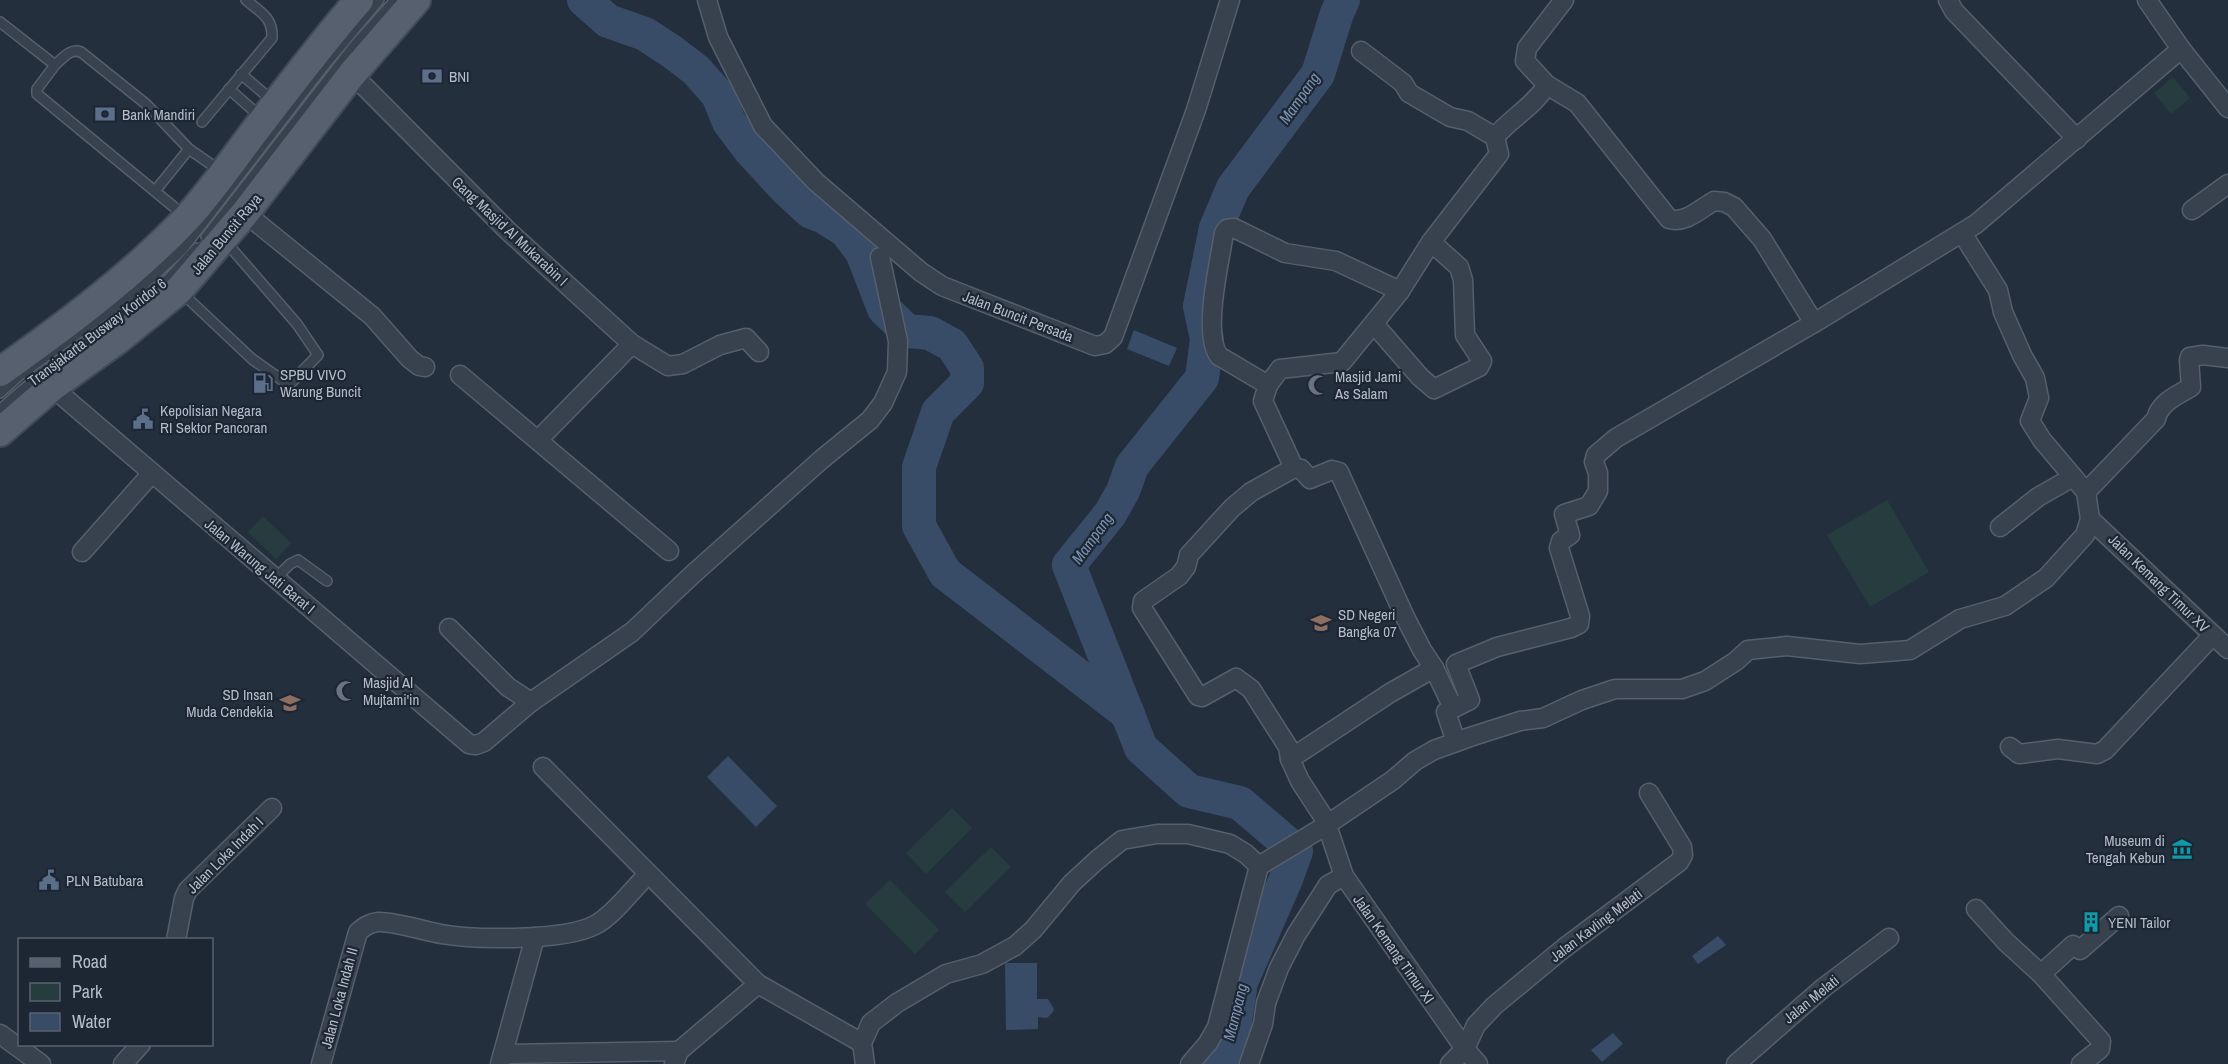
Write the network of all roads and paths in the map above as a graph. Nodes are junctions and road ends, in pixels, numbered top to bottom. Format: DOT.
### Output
graph roads {
  1 [pos="246,0"];
  2 [pos="359,0"];
  3 [pos="379,0"];
  4 [pos="395,0"];
  5 [pos="416,0"];
  6 [pos="707,0"];
  7 [pos="1230,0"];
  8 [pos="1564,0"];
  9 [pos="1947,0"];
  10 [pos="2147,0"];
  11 [pos="0,22"];
  12 [pos="2181,49"];
  13 [pos="1361,51"];
  14 [pos="55,65"];
  15 [pos="241,74"];
  16 [pos="352,74"];
  17 [pos="1546,86"];
  18 [pos="229,89"];
  19 [pos="2228,108"];
  20 [pos="270,112"];
  21 [pos="201,122"];
  22 [pos="1495,137"];
  23 [pos="2077,139"];
  24 [pos="189,149"];
  25 [pos="224,173"];
  26 [pos="2228,184"];
  27 [pos="155,191"];
  28 [pos="2192,210"];
  29 [pos="245,213"];
  30 [pos="187,218"];
  31 [pos="1962,233"];
  32 [pos="224,239"];
  33 [pos="1431,242"];
  34 [pos="880,257"];
  35 [pos="178,290"];
  36 [pos="1400,291"];
  37 [pos="1814,323"];
  38 [pos="1374,324"];
  39 [pos="632,344"];
  40 [pos="759,352"];
  41 [pos="2228,358"];
  42 [pos="425,367"];
  43 [pos="0,372"];
  44 [pos="460,375"];
  45 [pos="1268,385"];
  46 [pos="52,387"];
  47 [pos="0,393"];
  48 [pos="0,410"];
  49 [pos="0,432"];
  50 [pos="538,440"];
  51 [pos="1294,468"];
  52 [pos="152,473"];
  53 [pos="2073,477"];
  54 [pos="2086,492"];
  55 [pos="2092,520"];
  56 [pos="2000,527"];
  57 [pos="669,551"];
  58 [pos="82,552"];
  59 [pos="275,579"];
  60 [pos="327,581"];
  61 [pos="449,628"];
  62 [pos="2213,635"];
  63 [pos="2228,649"];
  64 [pos="1434,668"];
  65 [pos="531,702"];
  66 [pos="1453,708"];
  67 [pos="1456,742"];
  68 [pos="2010,747"];
  69 [pos="1290,759"];
  70 [pos="543,767"];
  71 [pos="1648,793"];
  72 [pos="272,808"];
  73 [pos="1323,830"];
  74 [pos="1259,866"];
  75 [pos="1341,867"];
  76 [pos="648,874"];
  77 [pos="1976,909"];
  78 [pos="2119,916"];
  79 [pos="535,937"];
  80 [pos="176,938"];
  81 [pos="1889,938"];
  82 [pos="2041,974"];
  83 [pos="758,984"];
  84 [pos="0,1034"];
  85 [pos="862,1043"];
  86 [pos="139,1046"];
  87 [pos="1465,1049"];
  88 [pos="676,1058"];
  89 [pos="502,1059"];
  90 [pos="41,1064"];
  91 [pos="123,1064"];
  92 [pos="321,1064"];
  93 [pos="865,1064"];
  94 [pos="1190,1064"];
  95 [pos="1249,1064"];
  96 [pos="1450,1064"];
  97 [pos="1478,1064"];
  98 [pos="1736,1064"];
  99 [pos="2081,1064"];
  1 -- 15 [label="lane"];
  2 -- 20 [label="main road"];
  3 -- 47 [label="lane, Transjakarta Busway Koridor 6"];
  4 -- 48 [label="lane, Transjakarta Busway Koridor 6"];
  5 -- 16 [label="main road, Jalan Buncit Raya"];
  6 -- 7 [label="street, Jalan Buncit Persada"];
  8 -- 17 [label="street"];
  9 -- 23 [label="street"];
  10 -- 12 [label="street"];
  11 -- 14 [label="lane"];
  12 -- 19 [label="street"];
  12 -- 23 [label="street"];
  13 -- 22 [label="street"];
  14 -- 24 [label="lane"];
  14 -- 27 [label="lane"];
  15 -- 18 [label="lane"];
  15 -- 20 [label="lane"];
  16 -- 29 [label="main road, Jalan Buncit Raya"];
  16 -- 39 [label="street, Gang Masjid Al Mukarabin I"];
  17 -- 22 [label="street"];
  17 -- 37 [label="street"];
  18 -- 20 [label="lane"];
  18 -- 21 [label="lane"];
  20 -- 25 [label="main road"];
  22 -- 33 [label="street"];
  23 -- 31 [label="street"];
  24 -- 25 [label="lane"];
  24 -- 27 [label="lane"];
  25 -- 30 [label="main road"];
  26 -- 28 [label="street"];
  27 -- 30 [label="lane"];
  29 -- 32 [label="main road, Jalan Buncit Raya"];
  29 -- 42 [label="street"];
  30 -- 43 [label="main road"];
  31 -- 37 [label="street"];
  31 -- 53 [label="street"];
  32 -- 35 [label="main road, Jalan Buncit Raya"];
  32 -- 35 [label="lane"];
  33 -- 36 [label="street"];
  33 -- 38 [label="street"];
  34 -- 65 [label="street"];
  35 -- 46 [label="main road, Jalan Buncit Raya"];
  36 -- 38 [label="street"];
  36 -- 45 [label="street"];
  37 -- 66 [label="street"];
  38 -- 45 [label="street"];
  39 -- 40 [label="street, Gang Masjid Al Mukarabin I"];
  39 -- 50 [label="street"];
  41 -- 54 [label="street"];
  44 -- 50 [label="street"];
  45 -- 51 [label="street"];
  46 -- 49 [label="main road, Jalan Buncit Raya"];
  46 -- 52 [label="street, Jalan Warung Jati Barat I"];
  50 -- 57 [label="street"];
  51 -- 64 [label="street"];
  51 -- 69 [label="street, Jalan Kemang Timur XI"];
  52 -- 58 [label="street"];
  52 -- 59 [label="street, Jalan Warung Jati Barat I"];
  53 -- 54 [label="street"];
  53 -- 56 [label="street"];
  54 -- 55 [label="street"];
  55 -- 62 [label="street, Jalan Kemang Timur XV"];
  55 -- 67 [label="street"];
  59 -- 60 [label="lane"];
  59 -- 65 [label="street, Jalan Warung Jati Barat I"];
  61 -- 65 [label="street"];
  62 -- 63 [label="street, Jalan Kemang Timur XV"];
  62 -- 68 [label="street"];
  64 -- 66 [label="street"];
  64 -- 69 [label="street"];
  66 -- 67 [label="street"];
  67 -- 73 [label="street"];
  69 -- 73 [label="street, Jalan Kemang Timur XI"];
  70 -- 76 [label="street"];
  71 -- 87 [label="street, Jalan Kavling Melati"];
  72 -- 80 [label="street, Jalan Loka Indah I"];
  73 -- 74 [label="street"];
  73 -- 75 [label="street, Jalan Kemang Timur XI"];
  74 -- 85 [label="street"];
  74 -- 94 [label="street"];
  75 -- 87 [label="street, Jalan Kemang Timur XI"];
  75 -- 95 [label="street"];
  76 -- 79 [label="street"];
  76 -- 83 [label="street"];
  77 -- 82 [label="street"];
  78 -- 82 [label="street"];
  79 -- 89 [label="street"];
  79 -- 92 [label="street, Jalan Loka Indah II"];
  81 -- 98 [label="street, Jalan Melati"];
  82 -- 99 [label="street"];
  83 -- 85 [label="street"];
  83 -- 88 [label="street"];
  84 -- 90 [label="street"];
  85 -- 93 [label="street"];
  86 -- 91 [label="street"];
  87 -- 96 [label="street, Jalan Kavling Melati"];
  87 -- 97 [label="street, Jalan Kemang Timur XI"];
  88 -- 89 [label="street"];
}
